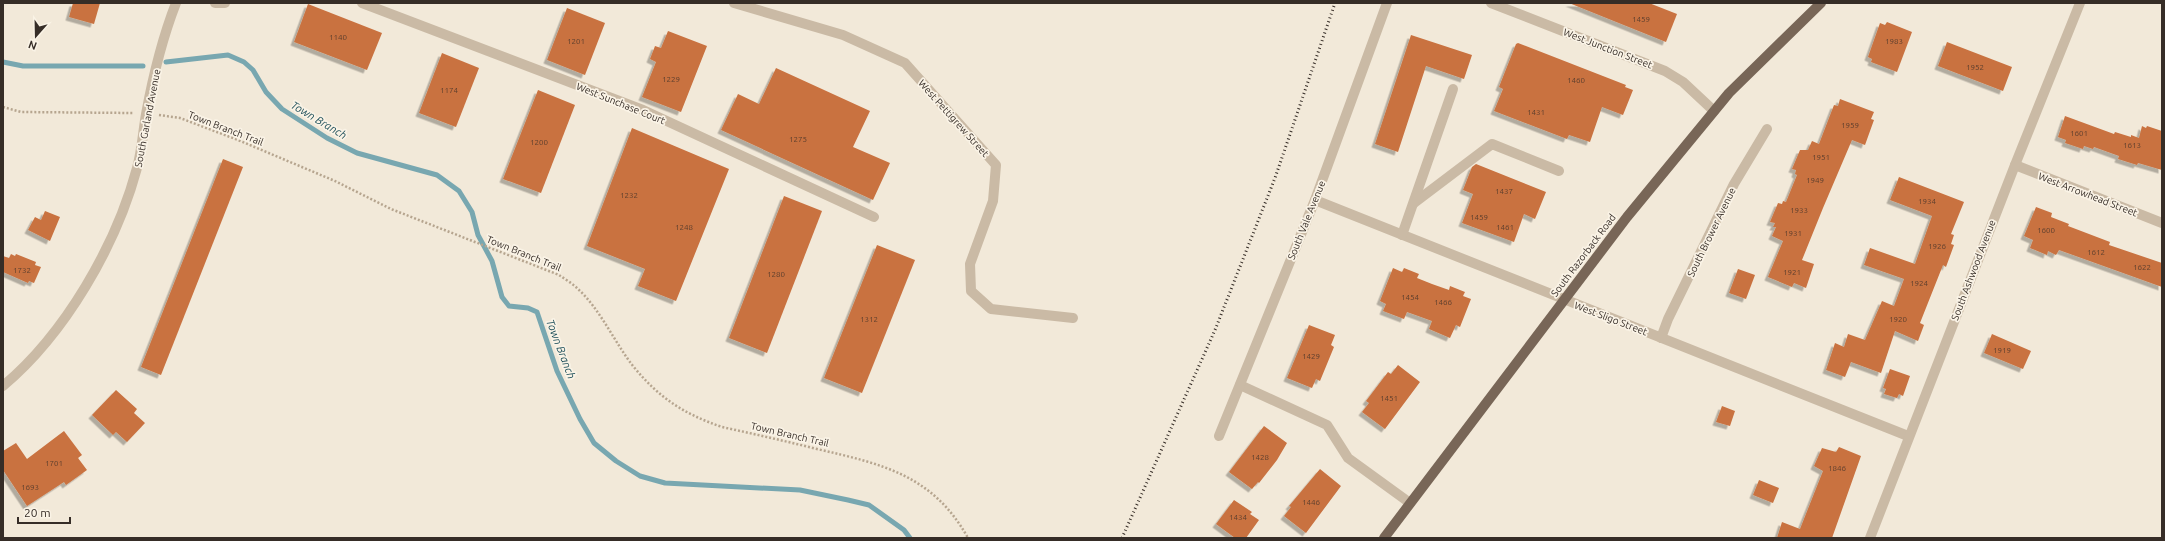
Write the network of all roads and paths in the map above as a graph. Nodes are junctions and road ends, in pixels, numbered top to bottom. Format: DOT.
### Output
graph roads {
  1 [pos="176,3"];
  2 [pos="215,3"];
  3 [pos="225,3"];
  4 [pos="362,3"];
  5 [pos="734,3"];
  6 [pos="1387,3"];
  7 [pos="1491,3"];
  8 [pos="1821,3"];
  9 [pos="2080,3"];
  10 [pos="1453,89"];
  11 [pos="3,107"];
  12 [pos="1714,112"];
  13 [pos="147,113"];
  14 [pos="1767,129"];
  15 [pos="2014,165"];
  16 [pos="1559,171"];
  17 [pos="1315,200"];
  18 [pos="1414,203"];
  19 [pos="874,218"];
  20 [pos="2162,223"];
  21 [pos="1402,235"];
  22 [pos="1564,300"];
  23 [pos="1073,318"];
  24 [pos="1661,338"];
  25 [pos="1240,385"];
  26 [pos="3,386"];
  27 [pos="1219,436"];
  28 [pos="1908,436"];
  29 [pos="1410,503"];
  30 [pos="968,538"];
  31 [pos="1384,538"];
  32 [pos="1870,538"];
  1 -- 13 [label="street, South Garland Avenue"];
  2 -- 3 [label="street"];
  4 -- 19 [label="street, West Sunchase Court"];
  5 -- 23 [label="street, West Pettigrew Street"];
  6 -- 17 [label="street, South Vale Avenue"];
  7 -- 12 [label="street, West Junction Street"];
  8 -- 12 [label="main road, South Razorback Road"];
  9 -- 15 [label="street, South Ashwood Avenue"];
  10 -- 18 [label="street"];
  11 -- 13 [label="path, Town Branch Trail"];
  12 -- 22 [label="main road, South Razorback Road"];
  13 -- 26 [label="street, South Garland Avenue"];
  13 -- 30 [label="path, Town Branch Trail"];
  14 -- 24 [label="street, South Brower Avenue"];
  15 -- 20 [label="street, West Arrowhead Street"];
  15 -- 28 [label="street, South Ashwood Avenue"];
  16 -- 18 [label="street"];
  17 -- 21 [label="street, West Sligo Street"];
  17 -- 25 [label="street, South Vale Avenue"];
  18 -- 21 [label="street"];
  21 -- 22 [label="street, West Sligo Street"];
  22 -- 24 [label="street, West Sligo Street"];
  22 -- 29 [label="main road, South Razorback Road"];
  24 -- 28 [label="street, West Sligo Street"];
  25 -- 27 [label="street, South Vale Avenue"];
  25 -- 29 [label="street"];
  28 -- 32 [label="street, South Ashwood Avenue"];
  29 -- 31 [label="main road, South Razorback Road"];
}
